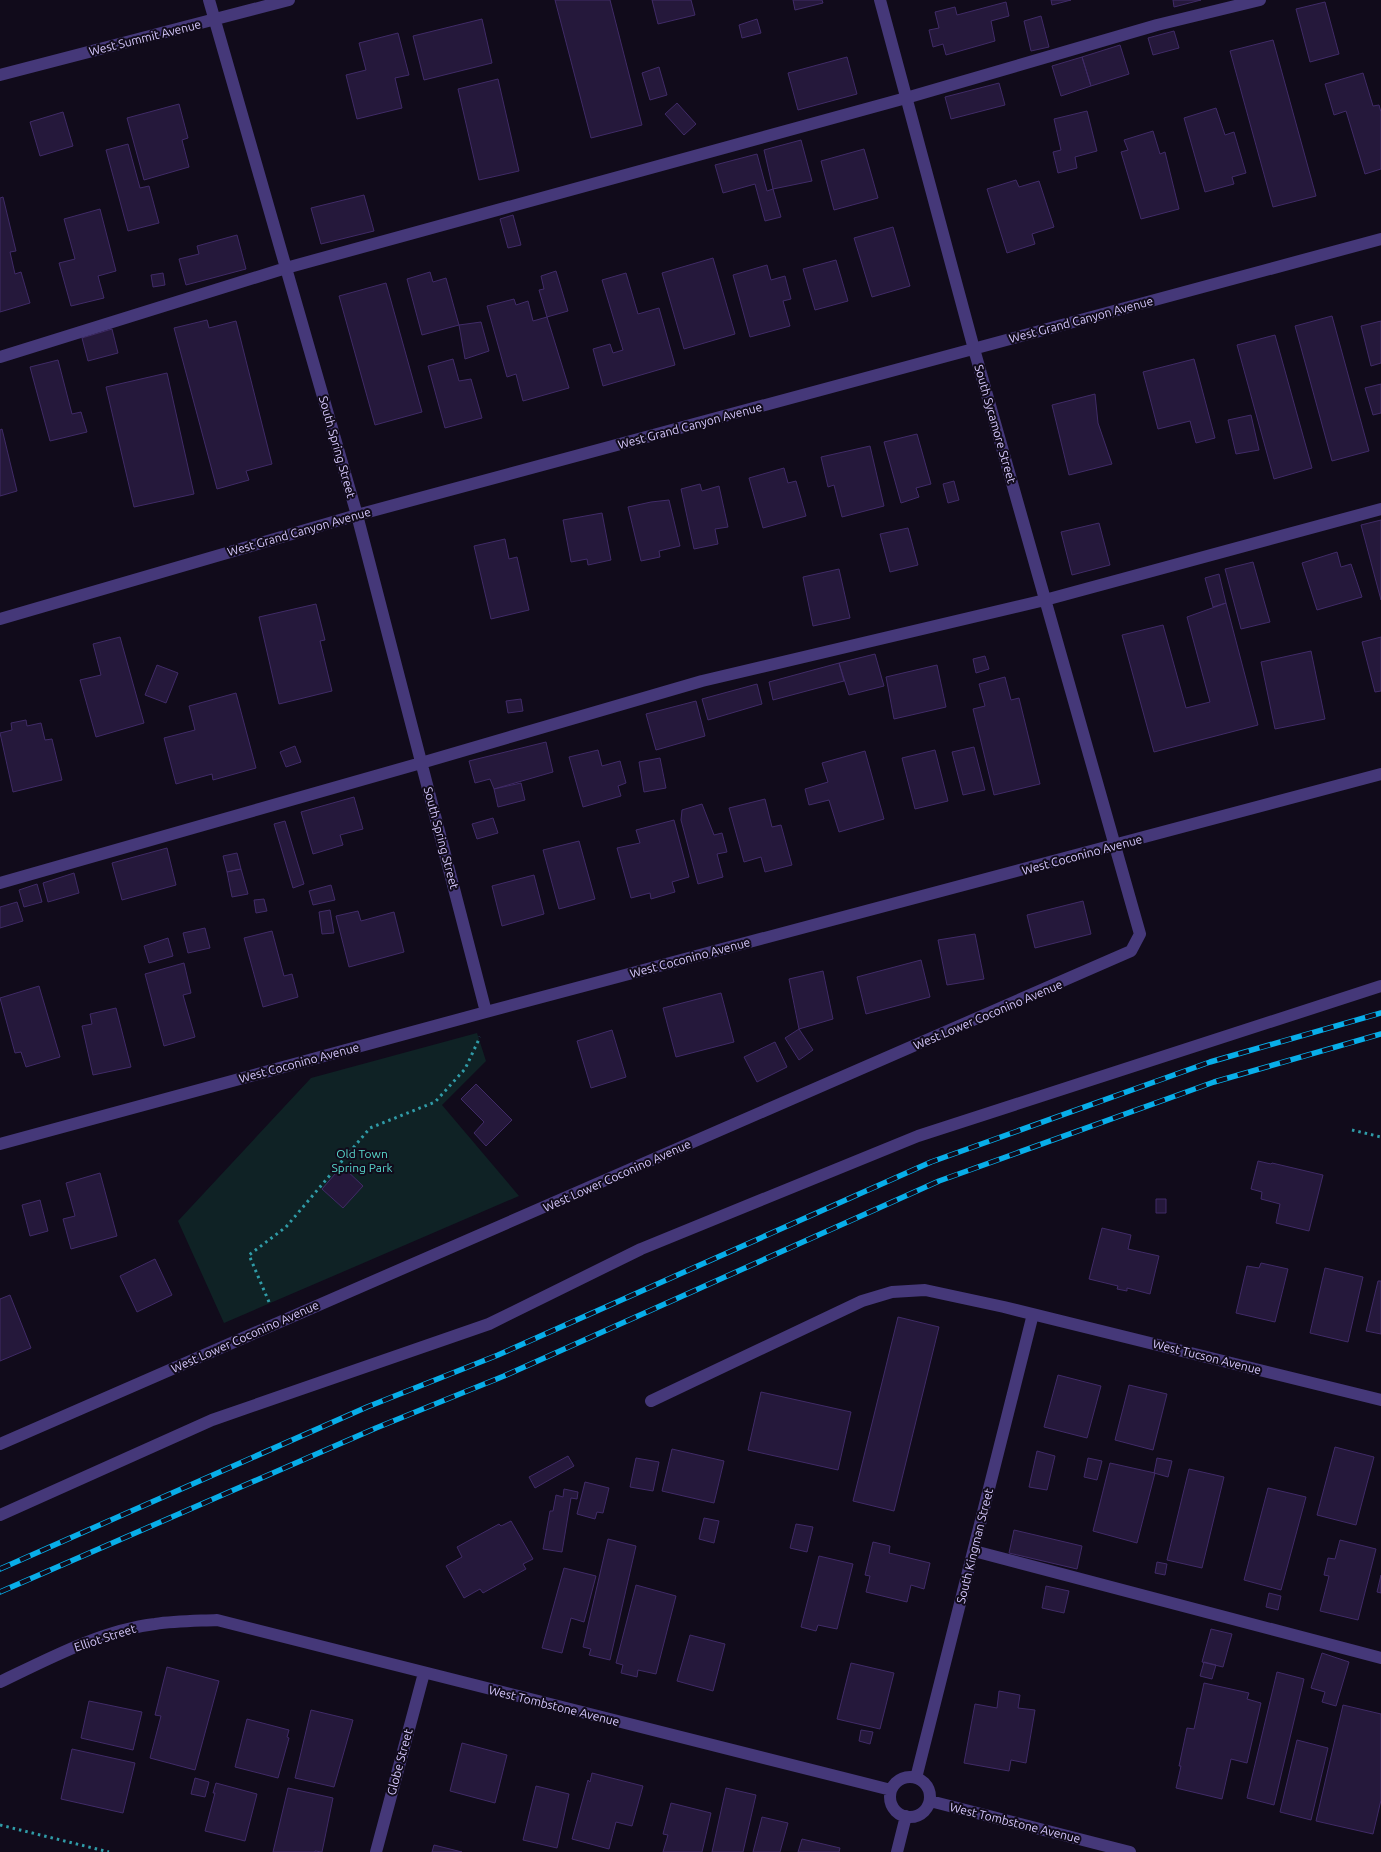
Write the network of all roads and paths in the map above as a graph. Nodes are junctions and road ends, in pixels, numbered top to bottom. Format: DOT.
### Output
graph roads {
  1 [pos="209,0"];
  2 [pos="289,0"];
  3 [pos="880,0"];
  4 [pos="1260,0"];
  5 [pos="214,20"];
  6 [pos="0,75"];
  7 [pos="906,98"];
  8 [pos="1381,239"];
  9 [pos="286,268"];
  10 [pos="974,349"];
  11 [pos="0,357"];
  12 [pos="1381,509"];
  13 [pos="357,515"];
  14 [pos="1045,600"];
  15 [pos="0,619"];
  16 [pos="421,763"];
  17 [pos="1381,774"];
  18 [pos="1114,846"];
  19 [pos="0,883"];
  20 [pos="1381,986"];
  21 [pos="486,1012"];
  22 [pos="1352,1130"];
  23 [pos="1381,1138"];
  24 [pos="1,1140"];
  25 [pos="1034,1314"];
  26 [pos="279,1323"];
  27 [pos="1381,1400"];
  28 [pos="651,1401"];
  29 [pos="0,1444"];
  30 [pos="0,1515"];
  31 [pos="974,1551"];
  32 [pos="217,1620"];
  33 [pos="1381,1658"];
  34 [pos="424,1673"];
  35 [pos="0,1682"];
  36 [pos="916,1778"];
  37 [pos="891,1790"];
  38 [pos="930,1801"];
  39 [pos="906,1816"];
  40 [pos="0,1825"];
  41 [pos="109,1852"];
  42 [pos="376,1852"];
  43 [pos="897,1852"];
  44 [pos="1130,1852"];
  1 -- 5 [label="street, South Spring Street"];
  2 -- 5 [label="street, West Summit Avenue"];
  3 -- 7 [label="street, South Sycamore Street"];
  4 -- 7 [label="street"];
  5 -- 6 [label="street, West Summit Avenue"];
  5 -- 9 [label="street, South Spring Street"];
  7 -- 9 [label="street"];
  7 -- 10 [label="street, South Sycamore Street"];
  8 -- 10 [label="street, West Grand Canyon Avenue"];
  9 -- 11 [label="street"];
  9 -- 13 [label="street, South Spring Street"];
  10 -- 13 [label="street, West Grand Canyon Avenue"];
  10 -- 14 [label="street, South Sycamore Street"];
  12 -- 14 [label="street"];
  13 -- 15 [label="street, West Grand Canyon Avenue"];
  13 -- 16 [label="street, South Spring Street"];
  14 -- 16 [label="street"];
  14 -- 18 [label="street, South Sycamore Street"];
  16 -- 19 [label="street"];
  16 -- 21 [label="street, South Spring Street"];
  17 -- 18 [label="street, West Coconino Avenue"];
  18 -- 21 [label="street, West Coconino Avenue"];
  18 -- 26 [label="street, West Lower Coconino Avenue"];
  20 -- 30 [label="street"];
  21 -- 24 [label="street, West Coconino Avenue"];
  21 -- 26 [label="path"];
  22 -- 23 [label="path"];
  25 -- 27 [label="street, West Tucson Avenue"];
  25 -- 28 [label="street, West Tucson Avenue"];
  25 -- 31 [label="street, South Kingman Street"];
  26 -- 29 [label="street, West Lower Coconino Avenue"];
  31 -- 33 [label="street"];
  31 -- 36 [label="street, South Kingman Street"];
  32 -- 34 [label="street, West Tombstone Avenue"];
  32 -- 35 [label="street, Elliot Street"];
  34 -- 37 [label="street, West Tombstone Avenue"];
  34 -- 42 [label="street, Globe Street"];
  36 -- 37 [label="street"];
  36 -- 38 [label="street"];
  37 -- 39 [label="street"];
  38 -- 39 [label="street"];
  38 -- 44 [label="street, West Tombstone Avenue"];
  39 -- 43 [label="street"];
  40 -- 41 [label="path"];
}
